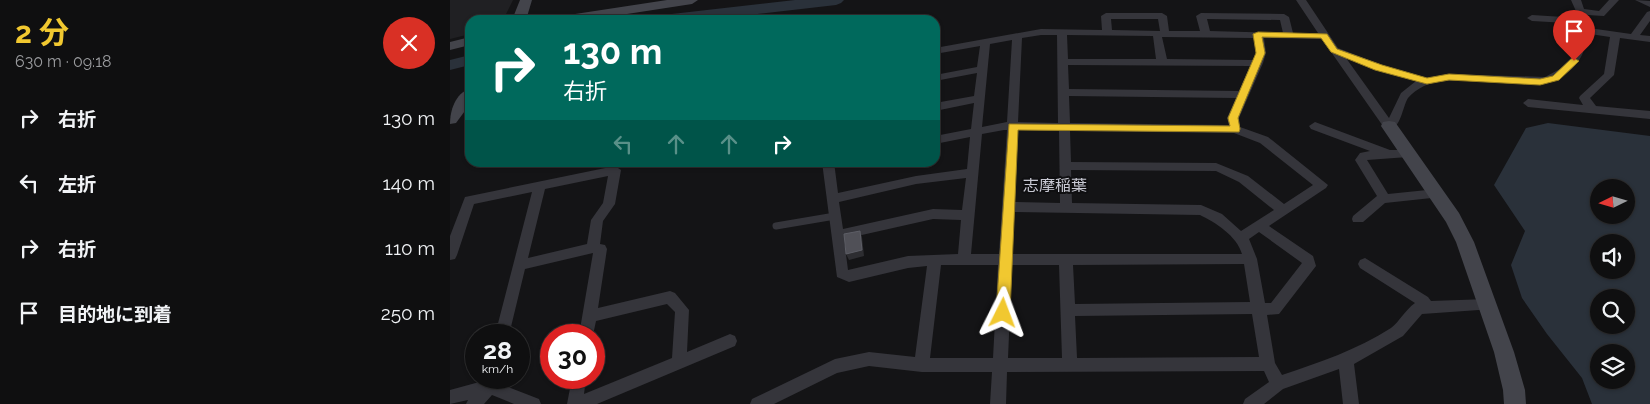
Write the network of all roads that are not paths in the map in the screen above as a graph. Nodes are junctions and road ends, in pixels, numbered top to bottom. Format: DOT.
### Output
graph roads {
  1 [pos="526,0"];
  2 [pos="692,0"];
  3 [pos="1301,0"];
  4 [pos="1576,0"];
  5 [pos="1614,0"];
  6 [pos="1640,0"];
  7 [pos="1650,4"];
  8 [pos="1580,11"];
  9 [pos="1650,14"];
  10 [pos="521,15"];
  11 [pos="594,15"];
  12 [pos="1532,18"];
  13 [pos="1587,26"];
  14 [pos="1062,32"];
  15 [pos="1107,33"];
  16 [pos="1161,33"];
  17 [pos="1206,34"];
  18 [pos="1258,34"];
  19 [pos="1614,34"];
  20 [pos="1289,35"];
  21 [pos="1017,36"];
  22 [pos="1324,36"];
  23 [pos="1634,37"];
  24 [pos="1650,39"];
  25 [pos="465,42"];
  26 [pos="985,42"];
  27 [pos="450,46"];
  28 [pos="940,50"];
  29 [pos="1334,50"];
  30 [pos="1062,62"];
  31 [pos="1162,62"];
  32 [pos="1258,63"];
  33 [pos="982,69"];
  34 [pos="940,77"];
  35 [pos="1427,81"];
  36 [pos="1063,92"];
  37 [pos="1244,95"];
  38 [pos="980,98"];
  39 [pos="465,100"];
  40 [pos="1528,103"];
  41 [pos="940,106"];
  42 [pos="1592,109"];
  43 [pos="1650,115"];
  44 [pos="450,119"];
  45 [pos="1013,126"];
  46 [pos="1315,126"];
  47 [pos="1389,126"];
  48 [pos="1064,127"];
  49 [pos="1235,129"];
  50 [pos="976,132"];
  51 [pos="940,139"];
  52 [pos="1408,152"];
  53 [pos="1388,154"];
  54 [pos="1065,166"];
  55 [pos="830,167"];
  56 [pos="972,174"];
  57 [pos="540,185"];
  58 [pos="1437,194"];
  59 [pos="1384,197"];
  60 [pos="832,199"];
  61 [pos="1008,207"];
  62 [pos="1066,207"];
  63 [pos="1283,210"];
  64 [pos="968,215"];
  65 [pos="835,216"];
  66 [pos="1358,219"];
  67 [pos="776,226"];
  68 [pos="1259,226"];
  69 [pos="837,236"];
  70 [pos="1240,238"];
  71 [pos="593,248"];
  72 [pos="450,255"];
  73 [pos="964,259"];
  74 [pos="1250,259"];
  75 [pos="936,260"];
  76 [pos="1006,260"];
  77 [pos="1066,260"];
  78 [pos="1365,264"];
  79 [pos="520,265"];
  80 [pos="1488,305"];
  81 [pos="1427,307"];
  82 [pos="1259,308"];
  83 [pos="1068,310"];
  84 [pos="589,316"];
  85 [pos="505,324"];
  86 [pos="588,324"];
  87 [pos="730,341"];
  88 [pos="1346,360"];
  89 [pos="679,362"];
  90 [pos="1268,364"];
  91 [pos="922,365"];
  92 [pos="1000,365"];
  93 [pos="1070,365"];
  94 [pos="1278,384"];
  95 [pos="470,389"];
  96 [pos="485,389"];
  97 [pos="504,389"];
  98 [pos="577,389"];
  99 [pos="450,396"];
  100 [pos="764,403"];
  101 [pos="474,404"];
  102 [pos="533,404"];
  103 [pos="575,404"];
  104 [pos="579,404"];
  105 [pos="998,404"];
  106 [pos="1251,404"];
  107 [pos="1351,404"];
  108 [pos="1515,404"];
  1 -- 10 [label="street"];
  2 -- 11 [label="street"];
  3 -- 22 [label="street"];
  4 -- 8 [label="street"];
  5 -- 8 [label="street"];
  6 -- 7 [label="street"];
  8 -- 13 [label="street"];
  9 -- 23 [label="street"];
  12 -- 13 [label="street"];
  13 -- 19 [label="street"];
  13 -- 35 [label="street"];
  14 -- 15 [label="street"];
  14 -- 21 [label="street"];
  14 -- 30 [label="street"];
  15 -- 16 [label="street"];
  15 -- 16 [label="street"];
  16 -- 17 [label="street"];
  16 -- 31 [label="street"];
  17 -- 18 [label="street"];
  17 -- 20 [label="street"];
  18 -- 20 [label="street"];
  18 -- 32 [label="street"];
  19 -- 23 [label="street"];
  19 -- 42 [label="street"];
  20 -- 22 [label="street"];
  21 -- 26 [label="street"];
  21 -- 45 [label="street"];
  22 -- 29 [label="street"];
  23 -- 24 [label="street"];
  25 -- 27 [label="street"];
  26 -- 28 [label="street"];
  26 -- 33 [label="street"];
  29 -- 35 [label="street"];
  29 -- 47 [label="street"];
  30 -- 31 [label="street"];
  30 -- 36 [label="street"];
  31 -- 32 [label="street"];
  32 -- 37 [label="street"];
  33 -- 34 [label="street"];
  33 -- 38 [label="street"];
  35 -- 47 [label="street"];
  36 -- 37 [label="street"];
  36 -- 48 [label="street"];
  37 -- 49 [label="street"];
  38 -- 41 [label="street"];
  38 -- 50 [label="street"];
  39 -- 44 [label="street"];
  40 -- 42 [label="street"];
  42 -- 43 [label="street"];
  45 -- 48 [label="street"];
  45 -- 50 [label="street"];
  45 -- 61 [label="street"];
  46 -- 53 [label="street"];
  47 -- 52 [label="street"];
  48 -- 49 [label="street"];
  48 -- 54 [label="street"];
  49 -- 63 [label="street"];
  50 -- 51 [label="street"];
  50 -- 56 [label="street"];
  52 -- 53 [label="street"];
  52 -- 58 [label="street"];
  53 -- 59 [label="street"];
  54 -- 62 [label="street"];
  54 -- 63 [label="street"];
  55 -- 60 [label="street"];
  56 -- 60 [label="street"];
  56 -- 64 [label="street"];
  57 -- 71 [label="street"];
  57 -- 72 [label="street"];
  57 -- 79 [label="street"];
  58 -- 59 [label="street"];
  58 -- 80 [label="street"];
  59 -- 66 [label="street"];
  60 -- 65 [label="street"];
  61 -- 62 [label="street"];
  61 -- 76 [label="street"];
  62 -- 70 [label="street"];
  63 -- 68 [label="street"];
  64 -- 69 [label="street"];
  64 -- 73 [label="street"];
  65 -- 67 [label="lane"];
  65 -- 69 [label="street"];
  68 -- 70 [label="street"];
  68 -- 82 [label="street"];
  69 -- 75 [label="street"];
  70 -- 74 [label="street"];
  71 -- 79 [label="street"];
  71 -- 84 [label="street"];
  73 -- 75 [label="street"];
  73 -- 76 [label="street"];
  74 -- 77 [label="street"];
  74 -- 82 [label="street"];
  75 -- 91 [label="street"];
  76 -- 77 [label="street"];
  76 -- 92 [label="street"];
  77 -- 83 [label="street"];
  78 -- 81 [label="street"];
  79 -- 85 [label="street"];
  80 -- 81 [label="street"];
  80 -- 108 [label="street"];
  81 -- 88 [label="street"];
  82 -- 83 [label="street"];
  82 -- 90 [label="street"];
  83 -- 93 [label="street"];
  84 -- 86 [label="street"];
  84 -- 89 [label="street"];
  87 -- 89 [label="street"];
  88 -- 94 [label="street"];
  88 -- 107 [label="street"];
  89 -- 104 [label="street"];
  90 -- 93 [label="street"];
  90 -- 94 [label="street"];
  91 -- 92 [label="street"];
  91 -- 100 [label="street"];
  92 -- 93 [label="street"];
  92 -- 105 [label="street"];
  94 -- 106 [label="street"];
  95 -- 99 [label="street"];
  96 -- 101 [label="street"];
  97 -- 102 [label="street"];
  98 -- 103 [label="street"];
}
